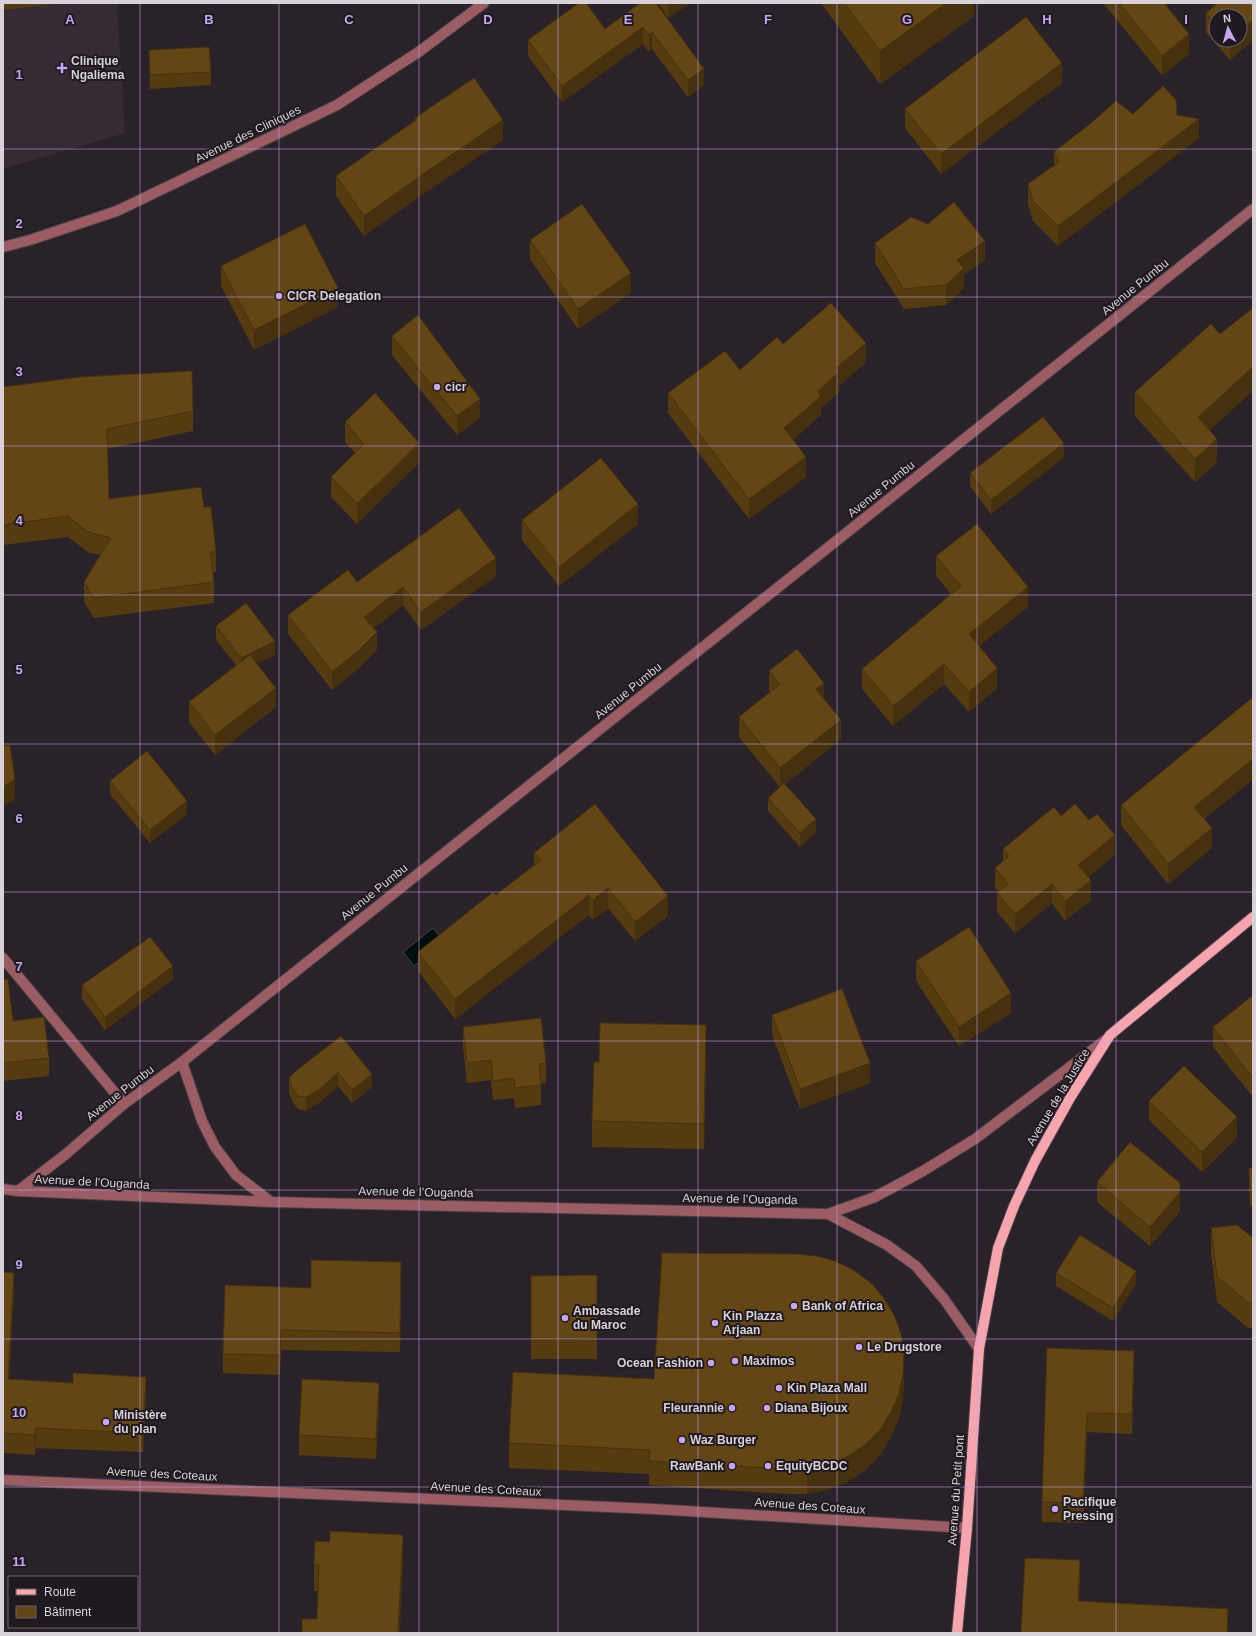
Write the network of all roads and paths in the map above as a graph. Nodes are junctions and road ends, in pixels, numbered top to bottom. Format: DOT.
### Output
graph roads {
  1 [pos="484,3"];
  2 [pos="1253,209"];
  3 [pos="3,247"];
  4 [pos="1253,917"];
  5 [pos="3,958"];
  6 [pos="1110,1036"];
  7 [pos="182,1062"];
  8 [pos="124,1104"];
  9 [pos="3,1189"];
  10 [pos="18,1191"];
  11 [pos="271,1202"];
  12 [pos="828,1214"];
  13 [pos="979,1349"];
  14 [pos="3,1480"];
  15 [pos="967,1528"];
  16 [pos="958,1633"];
  1 -- 3 [label="street, Avenue des Cliniques"];
  2 -- 7 [label="street, Avenue Pumbu"];
  4 -- 6 [label="main road, Avenue de la Justice"];
  5 -- 8 [label="street"];
  6 -- 12 [label="street, Avenue de l’Ouganda"];
  6 -- 13 [label="main road, Avenue de la Justice"];
  7 -- 8 [label="street, Avenue Pumbu"];
  7 -- 11 [label="street"];
  8 -- 10 [label="street, Avenue Pumbu"];
  9 -- 10 [label="street, Avenue de l’Ouganda"];
  10 -- 11 [label="street, Avenue de l’Ouganda"];
  11 -- 12 [label="street, Avenue de l’Ouganda"];
  12 -- 13 [label="street, Avenue de l’Ouganda"];
  13 -- 15 [label="main road, Avenue du Petit pont"];
  14 -- 15 [label="street, Avenue des Coteaux"];
  15 -- 16 [label="main road, Avenue du Petit pont"];
}
